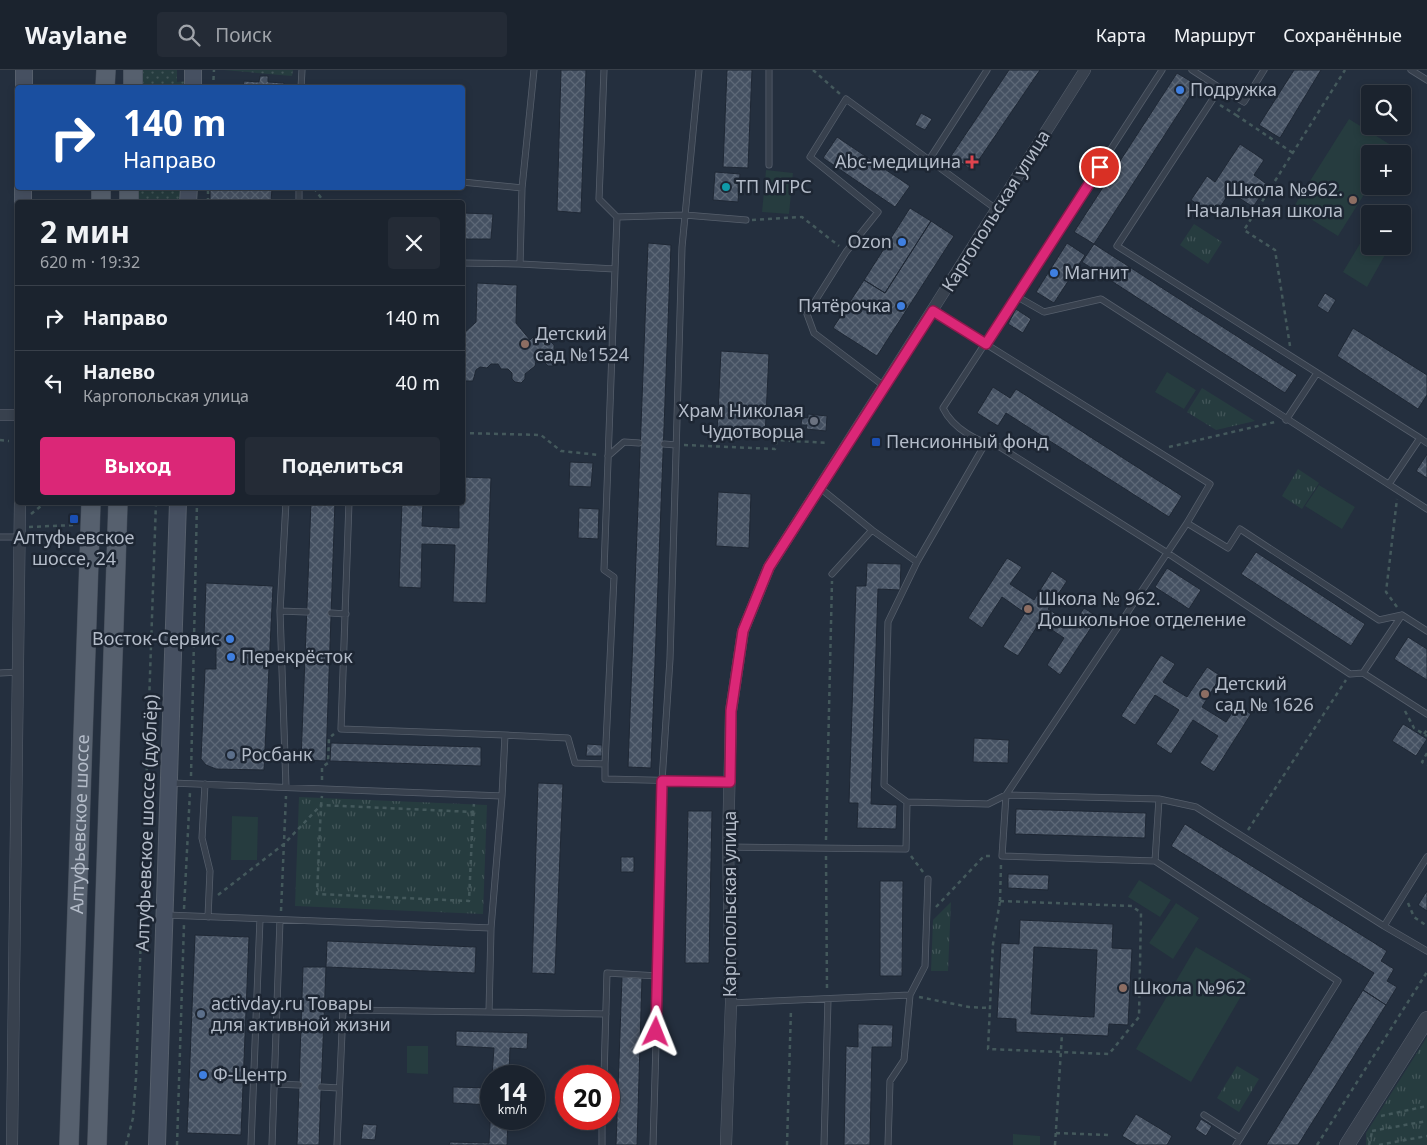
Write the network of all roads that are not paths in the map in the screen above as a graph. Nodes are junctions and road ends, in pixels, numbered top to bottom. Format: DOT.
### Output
graph roads {
  1 [pos="24,70"];
  2 [pos="106,70"];
  3 [pos="133,70"];
  4 [pos="193,70"];
  5 [pos="302,70"];
  6 [pos="534,70"];
  7 [pos="604,70"];
  8 [pos="699,70"];
  9 [pos="769,70"];
  10 [pos="987,70"];
  11 [pos="1085,70"];
  12 [pos="1162,70"];
  13 [pos="1192,70"];
  14 [pos="1264,70"];
  15 [pos="1411,70"];
  16 [pos="1427,80"];
  17 [pos="24,85"];
  18 [pos="105,85"];
  19 [pos="133,85"];
  20 [pos="193,85"];
  21 [pos="301,85"];
  22 [pos="1220,88"];
  23 [pos="929,160"];
  24 [pos="769,165"];
  25 [pos="465,182"];
  26 [pos="522,188"];
  27 [pos="996,209"];
  28 [pos="685,215"];
  29 [pos="617,217"];
  30 [pos="746,220"];
  31 [pos="465,263"];
  32 [pos="520,264"];
  33 [pos="615,270"];
  34 [pos="1016,296"];
  35 [pos="933,311"];
  36 [pos="986,344"];
  37 [pos="1317,373"];
  38 [pos="884,386"];
  39 [pos="0,415"];
  40 [pos="15,415"];
  41 [pos="1286,420"];
  42 [pos="1420,438"];
  43 [pos="639,443"];
  44 [pos="1427,443"];
  45 [pos="664,444"];
  46 [pos="985,444"];
  47 [pos="676,445"];
  48 [pos="608,456"];
  49 [pos="1389,484"];
  50 [pos="820,488"];
  51 [pos="20,505"];
  52 [pos="90,505"];
  53 [pos="118,505"];
  54 [pos="178,505"];
  55 [pos="286,505"];
  56 [pos="349,505"];
  57 [pos="1427,509"];
  58 [pos="1187,523"];
  59 [pos="20,529"];
  60 [pos="872,530"];
  61 [pos="0,537"];
  62 [pos="1166,552"];
  63 [pos="918,562"];
  64 [pos="832,574"];
  65 [pos="280,611"];
  66 [pos="307,612"];
  67 [pos="331,613"];
  68 [pos="346,614"];
  69 [pos="1402,615"];
  70 [pos="1427,631"];
  71 [pos="19,672"];
  72 [pos="0,673"];
  73 [pos="1363,673"];
  74 [pos="1427,714"];
  75 [pos="505,735"];
  76 [pos="605,764"];
  77 [pos="662,781"];
  78 [pos="730,782"];
  79 [pos="169,783"];
  80 [pos="205,784"];
  81 [pos="286,787"];
  82 [pos="1006,795"];
  83 [pos="502,796"];
  84 [pos="1159,799"];
  85 [pos="907,802"];
  86 [pos="728,846"];
  87 [pos="1427,857"];
  88 [pos="1155,861"];
  89 [pos="928,879"];
  90 [pos="164,915"];
  91 [pos="208,917"];
  92 [pos="260,919"];
  93 [pos="280,920"];
  94 [pos="1384,926"];
  95 [pos="491,928"];
  96 [pos="1427,951"];
  97 [pos="658,976"];
  98 [pos="910,995"];
  99 [pos="828,999"];
  100 [pos="731,1003"];
  101 [pos="489,1012"];
  102 [pos="606,1014"];
  103 [pos="1427,1019"];
  104 [pos="604,1065"];
  105 [pos="274,1084"];
  106 [pos="299,1086"];
  107 [pos="322,1087"];
  108 [pos="339,1088"];
  109 [pos="1204,1115"];
  110 [pos="602,1130"];
  111 [pos="1240,1138"];
  112 [pos="12,1145"];
  113 [pos="69,1145"];
  114 [pos="97,1145"];
  115 [pos="157,1145"];
  116 [pos="251,1145"];
  117 [pos="272,1145"];
  118 [pos="336,1145"];
  119 [pos="602,1145"];
  120 [pos="653,1145"];
  121 [pos="726,1145"];
  122 [pos="824,1145"];
  123 [pos="888,1145"];
  124 [pos="1236,1145"];
  125 [pos="1347,1145"];
  1 -- 17 [label="main road"];
  2 -- 18 [label="main road"];
  3 -- 19 [label="main road"];
  4 -- 20 [label="main road"];
  5 -- 21 [label="lane"];
  6 -- 26 [label="lane"];
  7 -- 29 [label="lane"];
  8 -- 28 [label="lane"];
  9 -- 24 [label="lane"];
  10 -- 23 [label="lane"];
  11 -- 27 [label="street, Каргопольская улица"];
  12 -- 34 [label="lane"];
  13 -- 22 [label="lane"];
  14 -- 22 [label="lane"];
  15 -- 16 [label="lane"];
  22 -- 37 [label="lane"];
  23 -- 27 [label="lane"];
  23 -- 38 [label="lane"];
  25 -- 26 [label="lane"];
  26 -- 32 [label="lane"];
  27 -- 35 [label="street, Каргопольская улица"];
  28 -- 29 [label="lane"];
  28 -- 30 [label="lane"];
  28 -- 47 [label="lane"];
  29 -- 33 [label="lane"];
  31 -- 32 [label="lane"];
  32 -- 33 [label="lane"];
  33 -- 48 [label="lane"];
  34 -- 36 [label="lane"];
  34 -- 41 [label="lane"];
  35 -- 36 [label="lane"];
  35 -- 38 [label="street, Каргопольская улица"];
  36 -- 46 [label="lane"];
  36 -- 58 [label="lane"];
  37 -- 41 [label="lane"];
  37 -- 42 [label="lane"];
  38 -- 50 [label="street, Каргопольская улица"];
  39 -- 40 [label="street"];
  41 -- 49 [label="lane"];
  42 -- 44 [label="lane"];
  42 -- 49 [label="lane"];
  43 -- 48 [label="lane"];
  45 -- 47 [label="lane"];
  46 -- 62 [label="lane"];
  46 -- 63 [label="lane"];
  47 -- 77 [label="lane"];
  48 -- 76 [label="lane"];
  49 -- 57 [label="lane"];
  50 -- 60 [label="lane"];
  50 -- 78 [label="street, Каргопольская улица"];
  51 -- 59 [label="street"];
  52 -- 113 [label="main road, Алтуфьевское шоссе"];
  53 -- 114 [label="main road, Алтуфьевское шоссе"];
  54 -- 79 [label="main road, Алтуфьевское шоссе (дублёр)"];
  55 -- 65 [label="lane"];
  56 -- 68 [label="lane"];
  58 -- 62 [label="lane"];
  58 -- 69 [label="lane"];
  59 -- 61 [label="lane"];
  59 -- 71 [label="street"];
  60 -- 63 [label="lane"];
  60 -- 64 [label="lane"];
  62 -- 73 [label="lane"];
  62 -- 82 [label="lane"];
  63 -- 85 [label="lane"];
  65 -- 66 [label="lane"];
  65 -- 81 [label="lane"];
  67 -- 68 [label="lane"];
  68 -- 75 [label="lane"];
  69 -- 70 [label="lane"];
  69 -- 73 [label="lane"];
  71 -- 72 [label="lane"];
  71 -- 112 [label="street"];
  73 -- 74 [label="lane"];
  75 -- 76 [label="lane"];
  75 -- 83 [label="lane"];
  76 -- 77 [label="lane"];
  77 -- 78 [label="lane"];
  77 -- 97 [label="lane"];
  78 -- 86 [label="street, Каргопольская улица"];
  79 -- 80 [label="lane"];
  79 -- 90 [label="main road, Алтуфьевское шоссе (дублёр)"];
  80 -- 81 [label="lane"];
  80 -- 91 [label="lane"];
  81 -- 83 [label="lane"];
  82 -- 84 [label="lane"];
  82 -- 85 [label="lane"];
  82 -- 88 [label="lane"];
  83 -- 95 [label="lane"];
  84 -- 88 [label="lane"];
  84 -- 94 [label="lane"];
  85 -- 86 [label="lane"];
  86 -- 100 [label="street, Каргопольская улица"];
  87 -- 94 [label="lane"];
  88 -- 111 [label="lane"];
  89 -- 98 [label="lane"];
  90 -- 91 [label="lane"];
  90 -- 115 [label="main road, Алтуфьевское шоссе (дублёр)"];
  91 -- 92 [label="lane"];
  92 -- 93 [label="lane"];
  92 -- 116 [label="lane"];
  93 -- 95 [label="lane"];
  93 -- 105 [label="lane"];
  94 -- 96 [label="lane"];
  95 -- 101 [label="lane"];
  97 -- 102 [label="lane"];
  97 -- 120 [label="lane"];
  98 -- 99 [label="lane"];
  98 -- 123 [label="lane"];
  99 -- 100 [label="lane"];
  99 -- 122 [label="lane"];
  100 -- 121 [label="street, Каргопольская улица"];
  101 -- 102 [label="lane"];
  101 -- 108 [label="lane"];
  102 -- 104 [label="lane"];
  103 -- 125 [label="street"];
  105 -- 106 [label="lane"];
  105 -- 117 [label="lane"];
  107 -- 108 [label="lane"];
  108 -- 118 [label="lane"];
  109 -- 111 [label="lane"];
  110 -- 119 [label="lane"];
  111 -- 124 [label="lane"];
}
